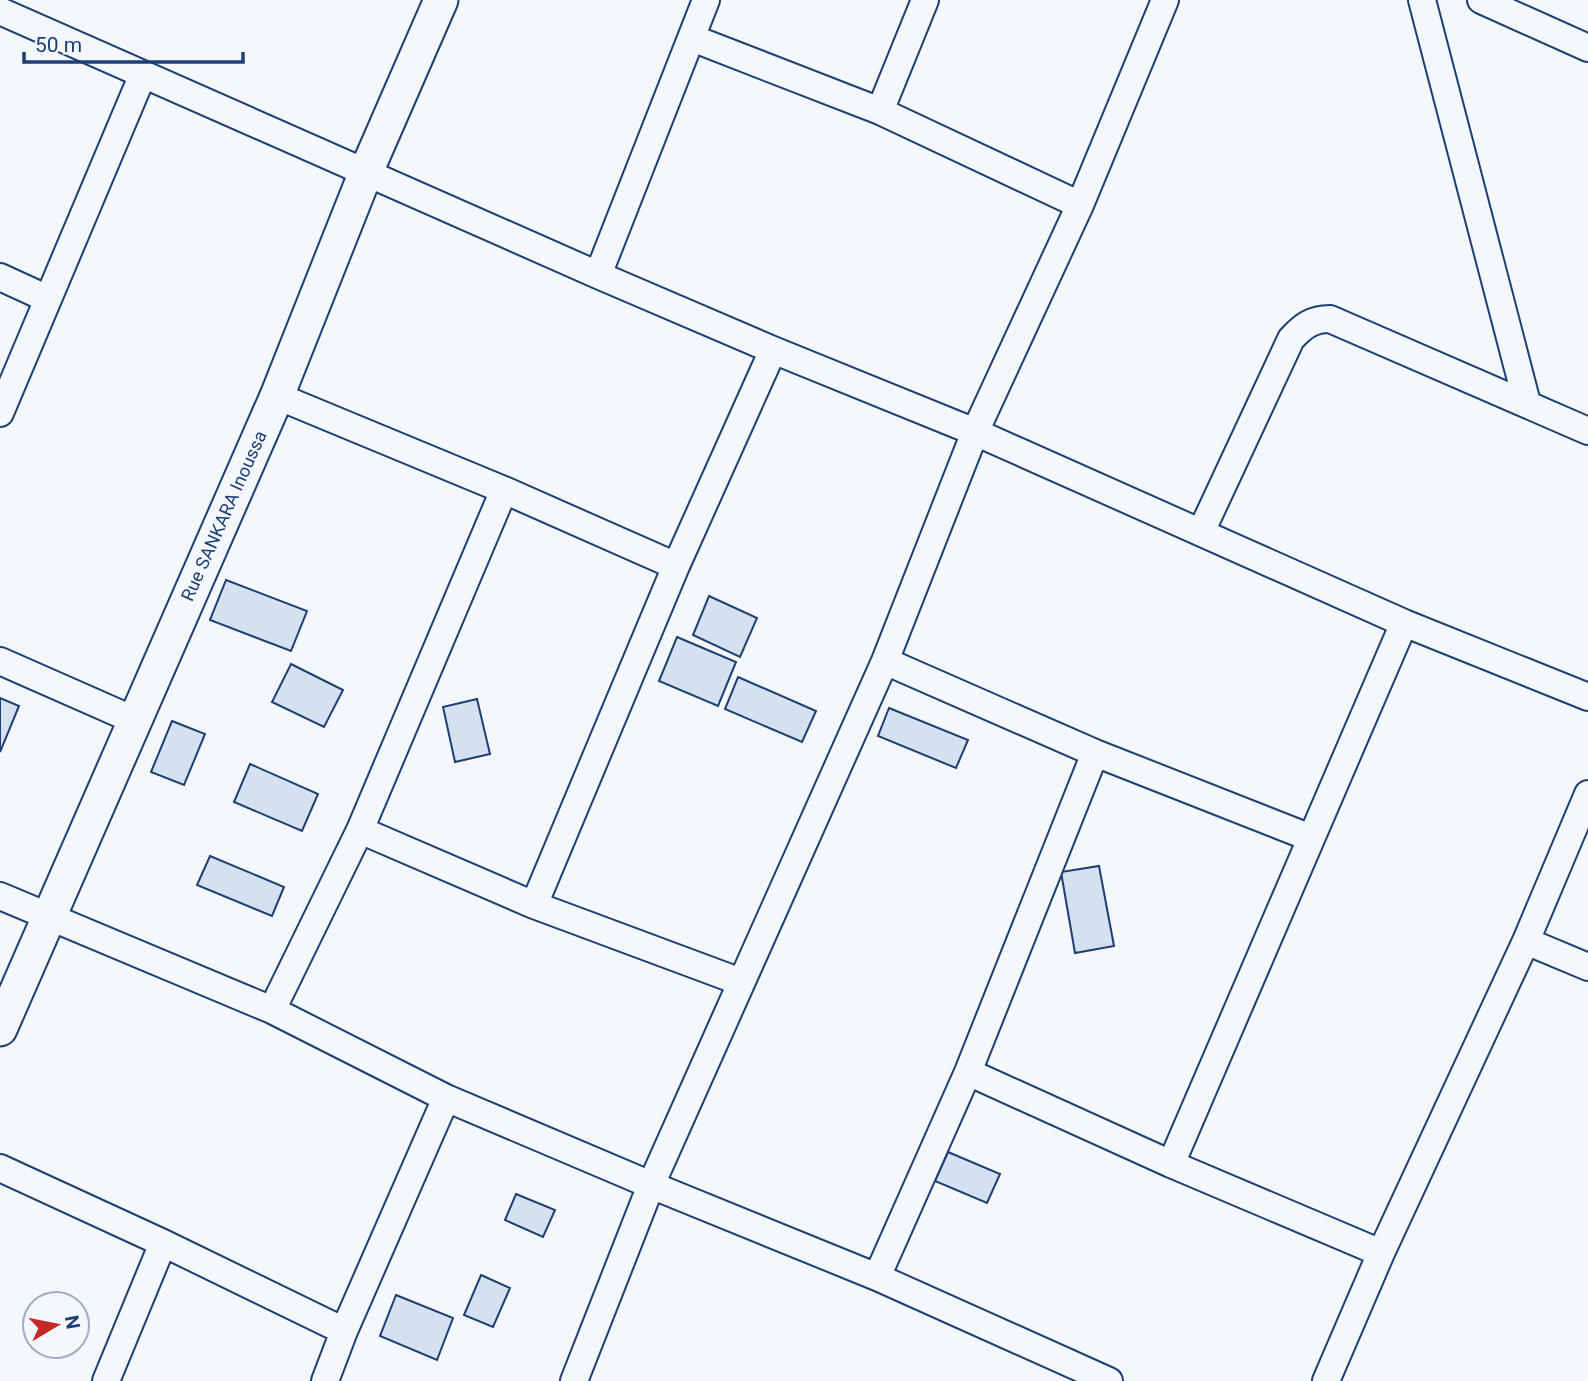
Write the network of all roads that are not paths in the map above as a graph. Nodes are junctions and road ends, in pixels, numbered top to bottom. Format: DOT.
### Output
graph roads {
  1 [pos="441,0"];
  2 [pos="706,0"];
  3 [pos="925,0"];
  4 [pos="1166,0"];
  5 [pos="1422,0"];
  6 [pos="1481,0"];
  7 [pos="0,11"];
  8 [pos="692,38"];
  9 [pos="1588,48"];
  10 [pos="143,74"];
  11 [pos="880,111"];
  12 [pos="366,172"];
  13 [pos="1080,205"];
  14 [pos="598,275"];
  15 [pos="0,277"];
  16 [pos="48,299"];
  17 [pos="773,350"];
  18 [pos="277,396"];
  19 [pos="1527,403"];
  20 [pos="0,413"];
  21 [pos="1588,431"];
  22 [pos="975,432"];
  23 [pos="505,490"];
  24 [pos="1201,533"];
  25 [pos="677,566"];
  26 [pos="1404,623"];
  27 [pos="0,661"];
  28 [pos="885,661"];
  29 [pos="1588,697"];
  30 [pos="134,720"];
  31 [pos="1095,753"];
  32 [pos="1588,793"];
  33 [pos="360,830"];
  34 [pos="1311,838"];
  35 [pos="0,896"];
  36 [pos="534,905"];
  37 [pos="51,917"];
  38 [pos="1526,941"];
  39 [pos="1588,967"];
  40 [pos="741,982"];
  41 [pos="272,1010"];
  42 [pos="0,1029"];
  43 [pos="968,1072"];
  44 [pos="446,1098"];
  45 [pos="1171,1164"];
  46 [pos="0,1168"];
  47 [pos="651,1185"];
  48 [pos="163,1243"];
  49 [pos="1381,1252"];
  50 [pos="877,1277"];
  51 [pos="344,1331"];
  52 [pos="1099,1379"];
  53 [pos="106,1381"];
  54 [pos="325,1381"];
  55 [pos="574,1381"];
  56 [pos="1326,1381"];
  1 -- 12 [label="street, Rue SANKARA Inoussa"];
  2 -- 8 [label="street"];
  3 -- 11 [label="street"];
  4 -- 13 [label="street"];
  5 -- 19 [label="street"];
  6 -- 9 [label="street"];
  7 -- 10 [label="street"];
  8 -- 11 [label="street"];
  8 -- 14 [label="street"];
  10 -- 12 [label="street"];
  10 -- 16 [label="street"];
  11 -- 13 [label="street"];
  12 -- 14 [label="street"];
  12 -- 18 [label="street, Rue SANKARA Inoussa"];
  13 -- 22 [label="street"];
  14 -- 17 [label="street"];
  15 -- 16 [label="street"];
  16 -- 20 [label="street"];
  17 -- 22 [label="street"];
  17 -- 25 [label="street"];
  18 -- 23 [label="street"];
  18 -- 30 [label="street, Rue SANKARA Inoussa"];
  19 -- 21 [label="street"];
  19 -- 24 [label="street"];
  22 -- 24 [label="street"];
  22 -- 28 [label="street"];
  23 -- 25 [label="street"];
  23 -- 33 [label="street"];
  24 -- 26 [label="street"];
  25 -- 36 [label="street"];
  26 -- 29 [label="street"];
  26 -- 34 [label="street"];
  27 -- 30 [label="street"];
  28 -- 31 [label="street"];
  28 -- 40 [label="street"];
  30 -- 37 [label="street, Rue SANKARA Inoussa"];
  31 -- 34 [label="street"];
  31 -- 43 [label="street"];
  32 -- 38 [label="street"];
  33 -- 36 [label="street"];
  33 -- 41 [label="street"];
  34 -- 45 [label="street"];
  35 -- 37 [label="street"];
  36 -- 40 [label="street"];
  37 -- 41 [label="street"];
  37 -- 42 [label="street, Rue SANKARA Inoussa"];
  38 -- 39 [label="street"];
  38 -- 49 [label="street"];
  40 -- 47 [label="street"];
  41 -- 44 [label="street"];
  43 -- 45 [label="street"];
  43 -- 50 [label="street"];
  44 -- 47 [label="street"];
  44 -- 51 [label="street"];
  45 -- 49 [label="street"];
  46 -- 48 [label="street"];
  47 -- 50 [label="street"];
  47 -- 55 [label="street"];
  48 -- 51 [label="street"];
  48 -- 53 [label="street"];
  49 -- 56 [label="street"];
  50 -- 52 [label="street"];
  51 -- 54 [label="street"];
}
